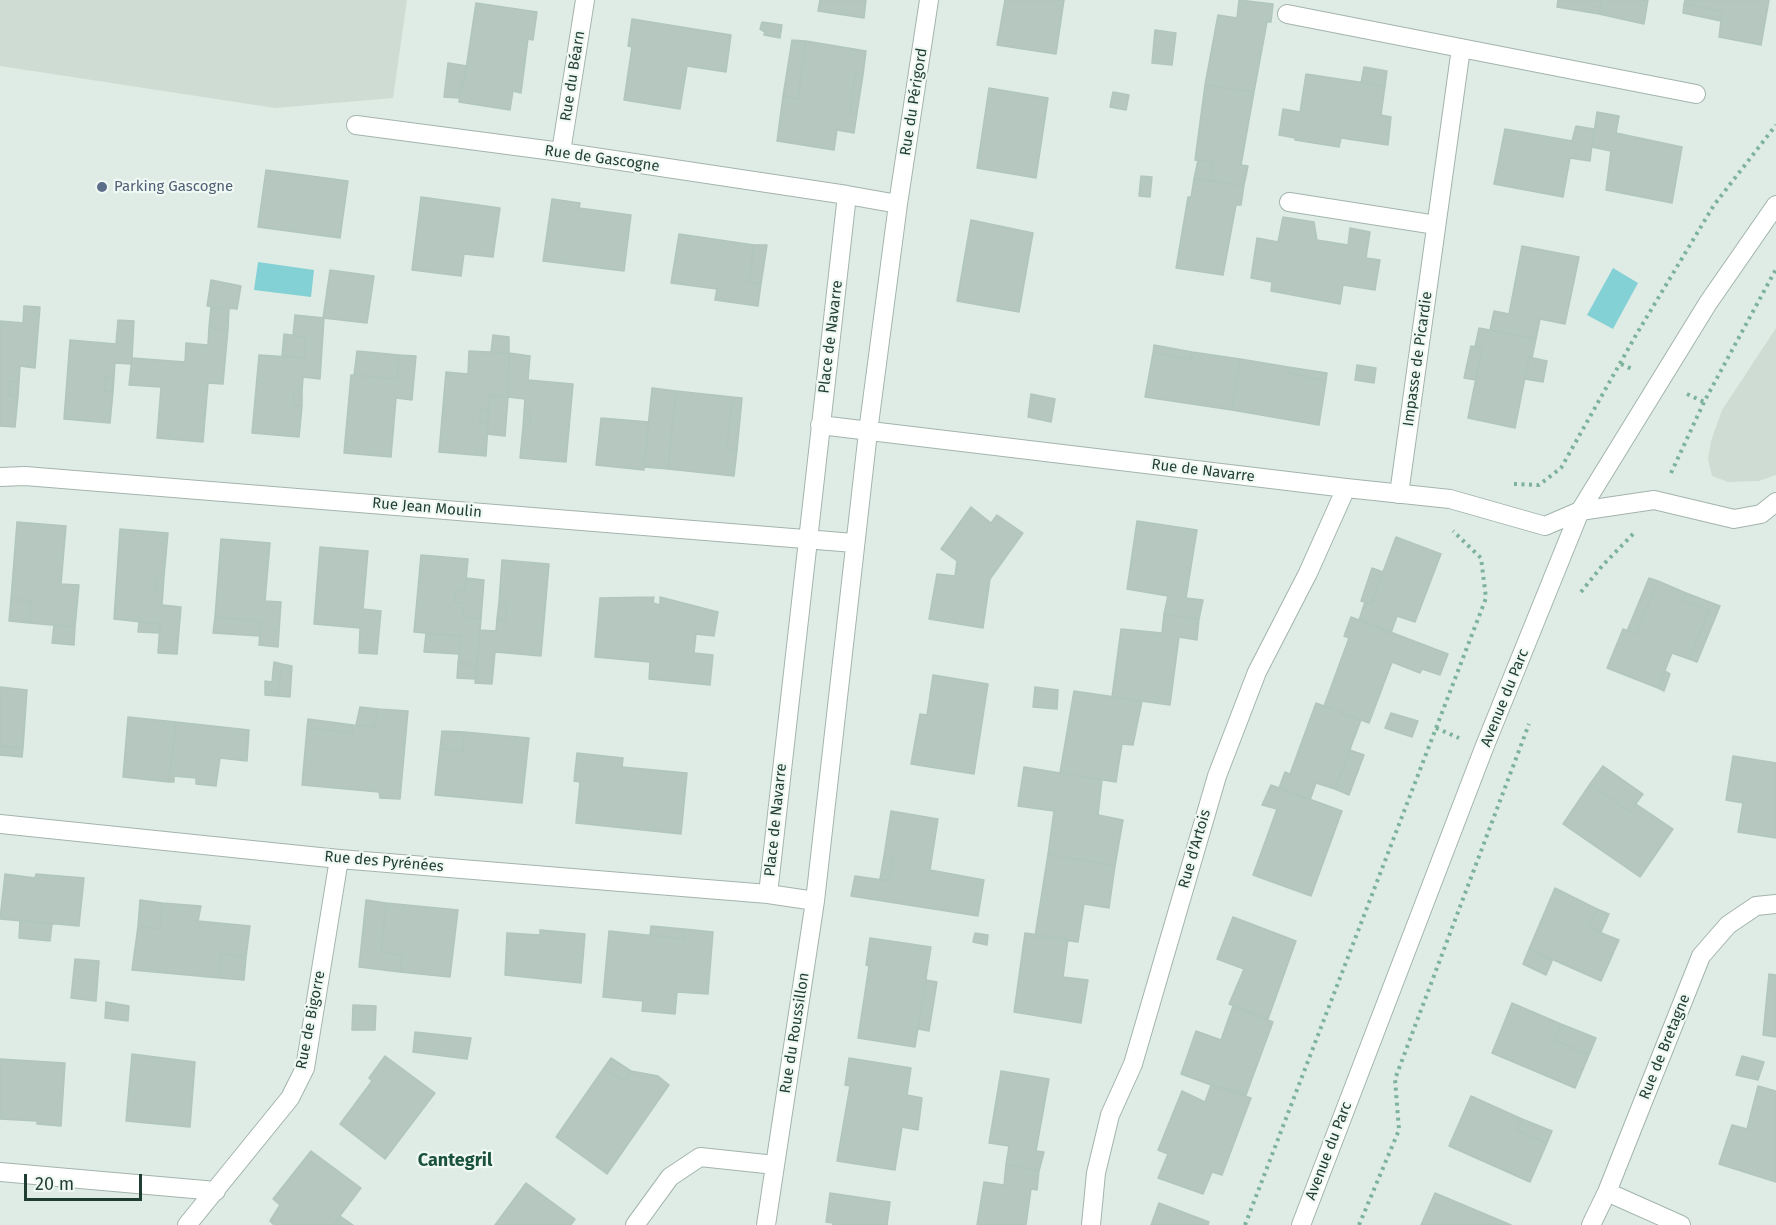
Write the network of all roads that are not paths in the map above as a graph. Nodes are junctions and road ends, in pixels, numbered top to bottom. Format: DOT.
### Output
graph roads {
  1 [pos="585,0"];
  2 [pos="929,0"];
  3 [pos="1287,14"];
  4 [pos="1461,48"];
  5 [pos="1696,94"];
  6 [pos="356,125"];
  7 [pos="561,152"];
  8 [pos="847,195"];
  9 [pos="1289,202"];
  10 [pos="898,204"];
  11 [pos="1776,205"];
  12 [pos="1436,225"];
  13 [pos="820,425"];
  14 [pos="868,432"];
  15 [pos="0,477"];
  16 [pos="1346,488"];
  17 [pos="1400,494"];
  18 [pos="1776,502"];
  19 [pos="1580,512"];
  20 [pos="807,539"];
  21 [pos="854,543"];
  22 [pos="0,824"];
  23 [pos="339,859"];
  24 [pos="768,894"];
  25 [pos="815,901"];
  26 [pos="1776,904"];
  27 [pos="775,1166"];
  28 [pos="0,1172"];
  29 [pos="216,1191"];
  30 [pos="1607,1192"];
  31 [pos="187,1225"];
  32 [pos="635,1225"];
  33 [pos="766,1225"];
  34 [pos="1091,1225"];
  35 [pos="1301,1225"];
  36 [pos="1591,1225"];
  37 [pos="1681,1225"];
  1 -- 7 [label="street, Rue du Béarn"];
  2 -- 10 [label="street, Rue du Périgord"];
  3 -- 4 [label="street"];
  4 -- 5 [label="street"];
  4 -- 12 [label="street, Impasse de Picardie"];
  6 -- 7 [label="street, Rue de Gascogne"];
  7 -- 8 [label="street, Rue de Gascogne"];
  8 -- 10 [label="street"];
  8 -- 13 [label="street, Place de Navarre"];
  9 -- 12 [label="street"];
  10 -- 14 [label="street"];
  11 -- 19 [label="street, Avenue du Parc"];
  12 -- 17 [label="street, Impasse de Picardie"];
  13 -- 14 [label="street, Rue de Navarre"];
  13 -- 20 [label="street, Place de Navarre"];
  14 -- 16 [label="street, Rue de Navarre"];
  14 -- 21 [label="street"];
  15 -- 20 [label="street, Rue Jean Moulin"];
  16 -- 17 [label="street, Rue de Navarre"];
  16 -- 34 [label="street, Rue d'Artois"];
  17 -- 19 [label="street, Rue de Navarre"];
  18 -- 19 [label="street, Rue de Navarre"];
  19 -- 35 [label="street, Avenue du Parc"];
  20 -- 21 [label="street, Rue Jean Moulin"];
  20 -- 24 [label="street, Place de Navarre"];
  21 -- 25 [label="street"];
  22 -- 23 [label="street, Rue des Pyrénées"];
  23 -- 24 [label="street, Rue des Pyrénées"];
  23 -- 29 [label="street, Rue de Bigorre"];
  24 -- 25 [label="street, Place de Navarre"];
  25 -- 27 [label="street, Rue du Roussillon"];
  26 -- 30 [label="street, Rue de Bretagne"];
  27 -- 32 [label="street"];
  27 -- 33 [label="street, Rue du Roussillon"];
  28 -- 29 [label="street"];
  29 -- 31 [label="street, Rue de Bigorre"];
  30 -- 36 [label="street, Rue de Bretagne"];
  30 -- 37 [label="street"];
}
